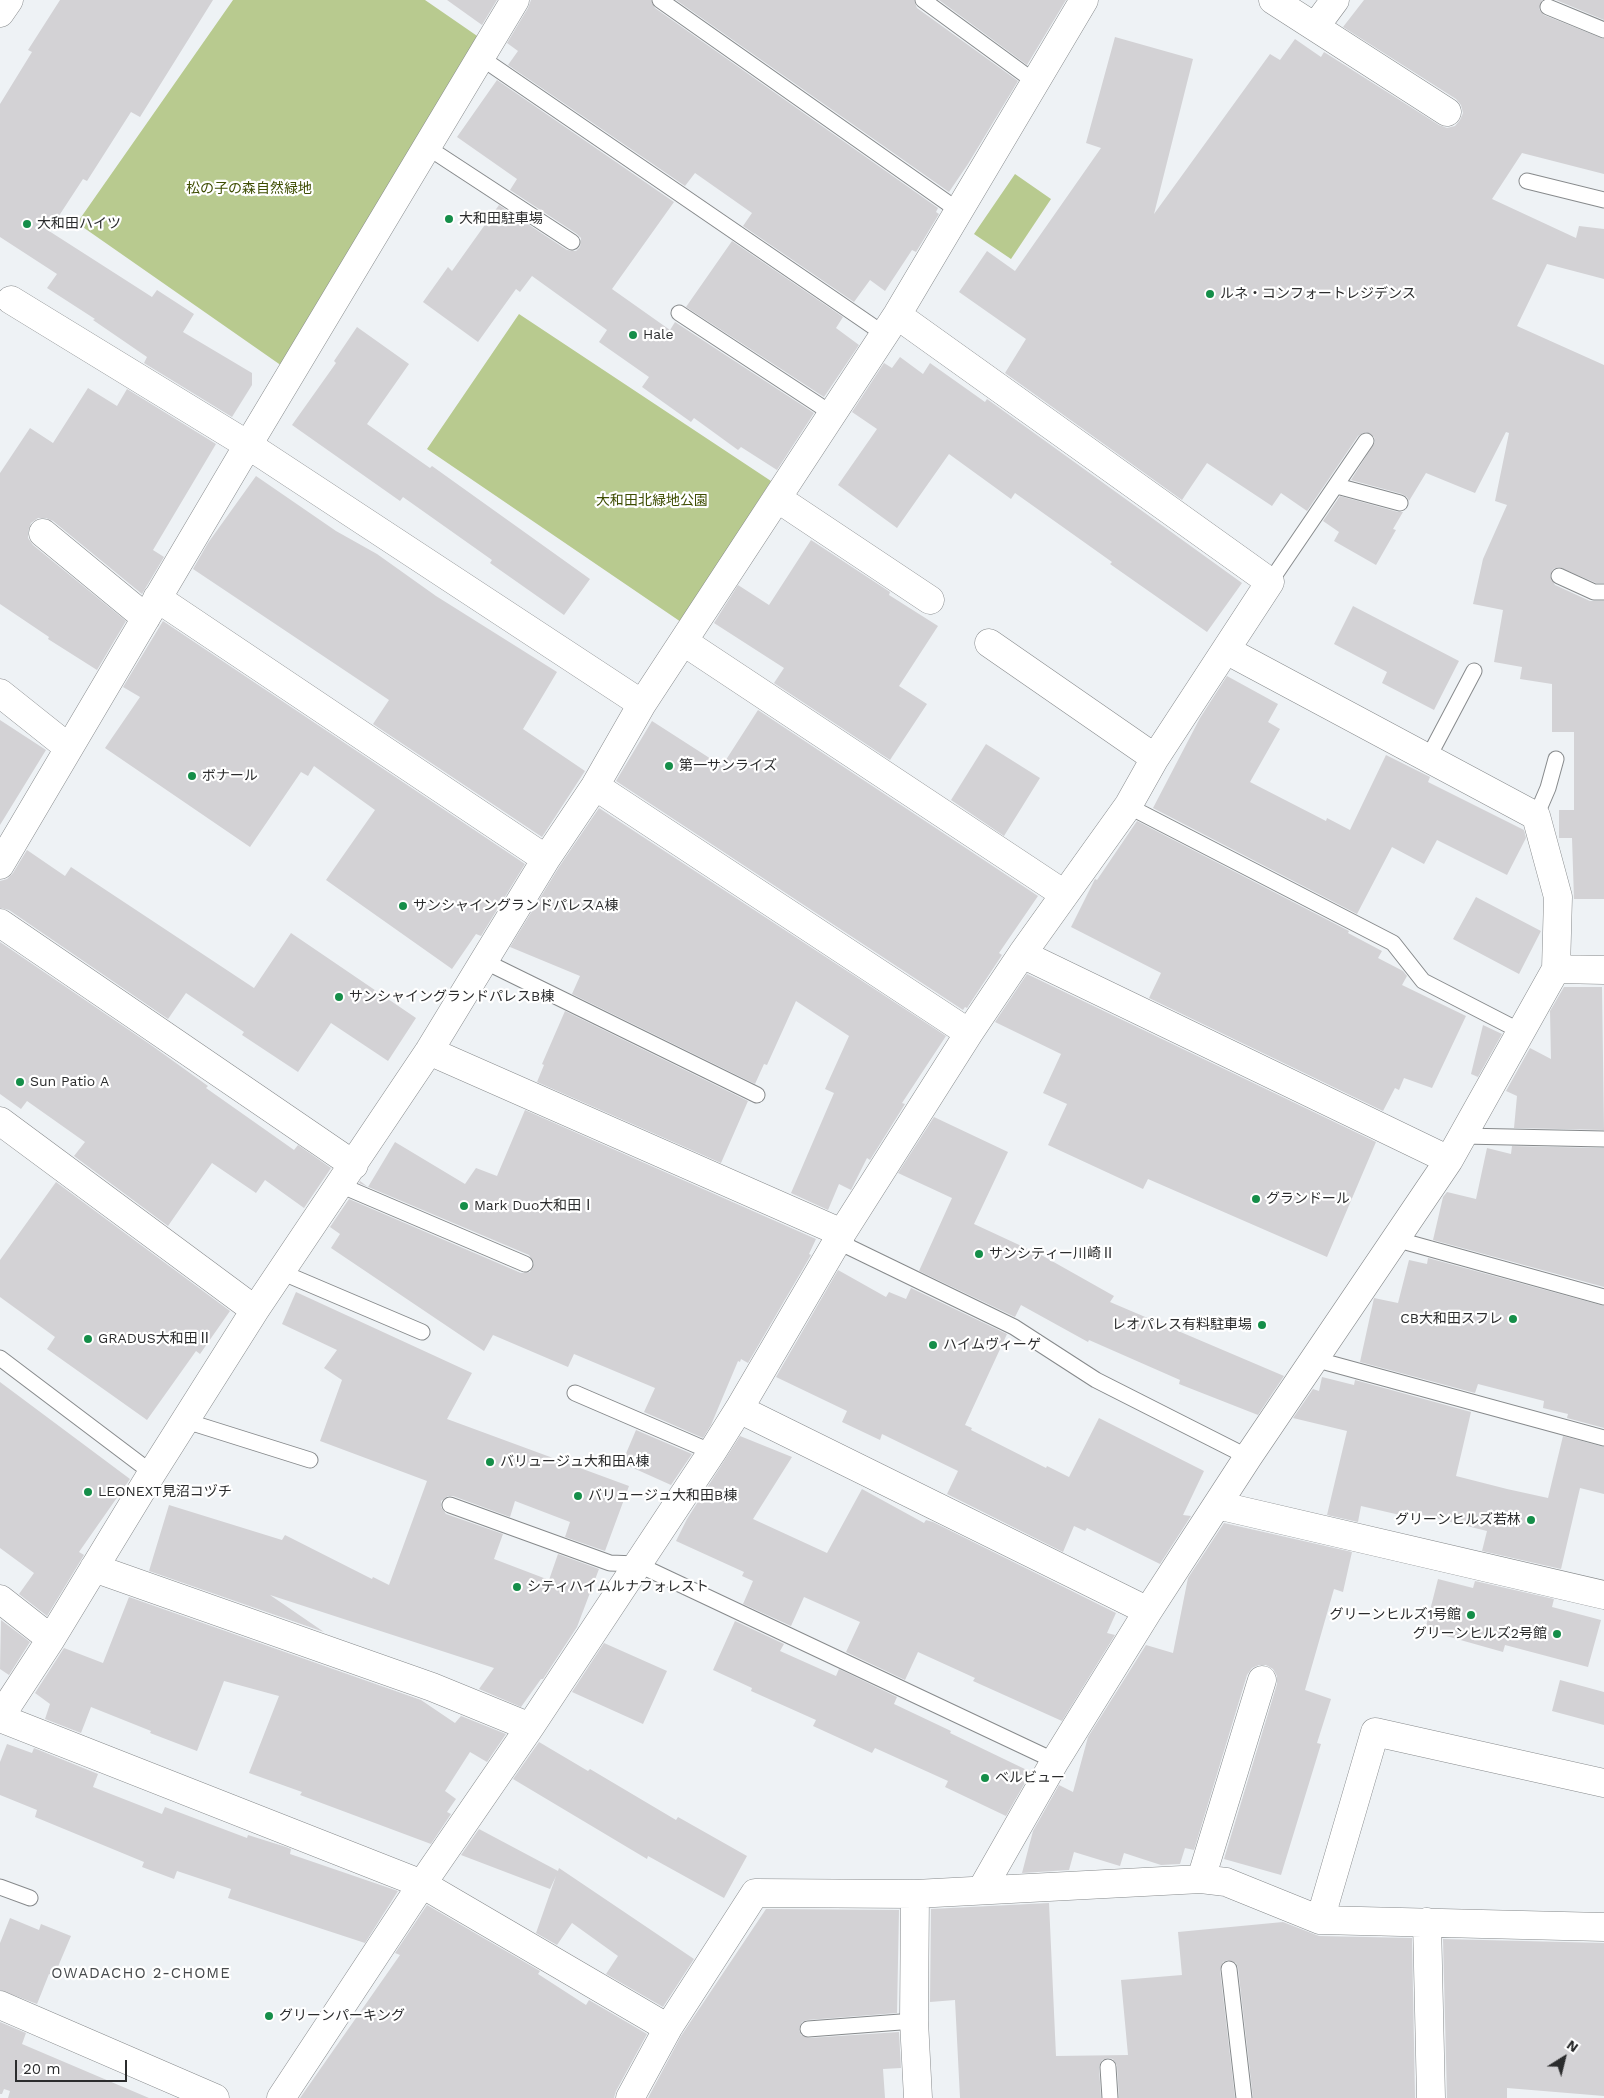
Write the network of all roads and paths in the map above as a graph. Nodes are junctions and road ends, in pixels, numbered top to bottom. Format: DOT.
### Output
graph roads {
  1 [pos="8,0"];
  2 [pos="515,0"];
  3 [pos="660,0"];
  4 [pos="923,0"];
  5 [pos="1084,0"];
  6 [pos="1273,0"];
  7 [pos="1335,0"];
  8 [pos="1548,7"];
  9 [pos="0,13"];
  10 [pos="1315,27"];
  11 [pos="1604,30"];
  12 [pos="480,57"];
  13 [pos="1035,82"];
  14 [pos="1447,112"];
  15 [pos="427,147"];
  16 [pos="1527,182"];
  17 [pos="1604,200"];
  18 [pos="959,211"];
  19 [pos="572,242"];
  20 [pos="11,300"];
  21 [pos="679,313"];
  22 [pos="891,324"];
  23 [pos="832,413"];
  24 [pos="1366,441"];
  25 [pos="248,445"];
  26 [pos="1337,486"];
  27 [pos="778,498"];
  28 [pos="1400,503"];
  29 [pos="43,534"];
  30 [pos="1559,576"];
  31 [pos="1270,582"];
  32 [pos="1604,592"];
  33 [pos="930,600"];
  34 [pos="152,608"];
  35 [pos="684,642"];
  36 [pos="989,644"];
  37 [pos="1226,650"];
  38 [pos="1474,671"];
  39 [pos="0,693"];
  40 [pos="642,704"];
  41 [pos="69,748"];
  42 [pos="1155,758"];
  43 [pos="1428,758"];
  44 [pos="1556,760"];
  45 [pos="594,786"];
  46 [pos="1128,806"];
  47 [pos="1536,816"];
  48 [pos="546,859"];
  49 [pos="0,865"];
  50 [pos="1064,894"];
  51 [pos="0,923"];
  52 [pos="1022,954"];
  53 [pos="484,961"];
  54 [pos="1556,969"];
  55 [pos="1604,970"];
  56 [pos="1522,1032"];
  57 [pos="968,1033"];
  58 [pos="428,1051"];
  59 [pos="757,1095"];
  60 [pos="0,1121"];
  61 [pos="1462,1136"];
  62 [pos="1604,1140"];
  63 [pos="1449,1160"];
  64 [pos="347,1175"];
  65 [pos="842,1233"];
  66 [pos="1394,1239"];
  67 [pos="525,1264"];
  68 [pos="281,1272"];
  69 [pos="1604,1297"];
  70 [pos="256,1310"];
  71 [pos="422,1332"];
  72 [pos="0,1358"];
  73 [pos="1314,1359"];
  74 [pos="575,1393"];
  75 [pos="739,1410"];
  76 [pos="186,1421"];
  77 [pos="1604,1438"];
  78 [pos="712,1452"];
  79 [pos="1248,1457"];
  80 [pos="310,1460"];
  81 [pos="152,1473"];
  82 [pos="450,1505"];
  83 [pos="1217,1505"];
  84 [pos="637,1564"];
  85 [pos="94,1568"];
  86 [pos="1604,1595"];
  87 [pos="0,1599"];
  88 [pos="1148,1611"];
  89 [pos="51,1639"];
  90 [pos="1262,1680"];
  91 [pos="0,1717"];
  92 [pos="530,1727"];
  93 [pos="1054,1761"];
  94 [pos="1604,1783"];
  95 [pos="1201,1879"];
  96 [pos="422,1884"];
  97 [pos="0,1887"];
  98 [pos="982,1889"];
  99 [pos="914,1894"];
  100 [pos="30,1898"];
  101 [pos="1320,1920"];
  102 [pos="1427,1922"];
  103 [pos="1604,1926"];
  104 [pos="1229,1968"];
  105 [pos="0,2006"];
  106 [pos="914,2021"];
  107 [pos="668,2028"];
  108 [pos="808,2029"];
  109 [pos="1108,2068"];
  110 [pos="214,2098"];
  111 [pos="281,2098"];
  112 [pos="630,2098"];
  113 [pos="918,2098"];
  114 [pos="1110,2098"];
  115 [pos="1244,2098"];
  116 [pos="1431,2098"];
  1 -- 9 [label="street"];
  2 -- 12 [label="street"];
  3 -- 18 [label="lane"];
  4 -- 13 [label="lane"];
  5 -- 13 [label="street"];
  6 -- 10 [label="street"];
  7 -- 10 [label="street"];
  8 -- 11 [label="lane"];
  10 -- 14 [label="street"];
  12 -- 15 [label="street"];
  12 -- 22 [label="lane"];
  13 -- 18 [label="street"];
  15 -- 19 [label="lane"];
  15 -- 25 [label="street"];
  16 -- 17 [label="lane"];
  18 -- 22 [label="street"];
  20 -- 25 [label="street"];
  21 -- 23 [label="lane"];
  22 -- 23 [label="street"];
  22 -- 31 [label="street"];
  23 -- 27 [label="street"];
  24 -- 26 [label="lane"];
  25 -- 34 [label="street"];
  25 -- 40 [label="street"];
  26 -- 28 [label="lane"];
  26 -- 31 [label="lane"];
  27 -- 33 [label="street"];
  27 -- 35 [label="street"];
  29 -- 34 [label="street"];
  30 -- 32 [label="lane"];
  31 -- 37 [label="street"];
  34 -- 41 [label="street"];
  34 -- 48 [label="street"];
  35 -- 40 [label="street"];
  35 -- 50 [label="street"];
  36 -- 42 [label="street"];
  37 -- 42 [label="street"];
  37 -- 43 [label="street"];
  38 -- 43 [label="lane"];
  39 -- 41 [label="street"];
  40 -- 45 [label="street"];
  41 -- 49 [label="street"];
  42 -- 46 [label="street"];
  43 -- 47 [label="street"];
  44 -- 47 [label="lane"];
  45 -- 48 [label="street"];
  45 -- 57 [label="street"];
  46 -- 50 [label="street"];
  46 -- 56 [label="lane"];
  47 -- 54 [label="street"];
  48 -- 53 [label="street"];
  50 -- 52 [label="street"];
  51 -- 64 [label="street"];
  52 -- 57 [label="street"];
  52 -- 63 [label="street"];
  53 -- 58 [label="street"];
  53 -- 59 [label="lane"];
  54 -- 55 [label="street"];
  54 -- 56 [label="street"];
  56 -- 61 [label="street"];
  57 -- 65 [label="street"];
  58 -- 64 [label="street"];
  58 -- 65 [label="street"];
  60 -- 70 [label="street"];
  61 -- 62 [label="lane"];
  61 -- 63 [label="street"];
  63 -- 66 [label="street"];
  64 -- 67 [label="lane"];
  64 -- 68 [label="street"];
  65 -- 75 [label="street"];
  65 -- 79 [label="lane"];
  66 -- 69 [label="lane"];
  66 -- 73 [label="street"];
  68 -- 70 [label="street"];
  68 -- 71 [label="lane"];
  70 -- 76 [label="street"];
  72 -- 81 [label="lane"];
  73 -- 77 [label="lane"];
  73 -- 79 [label="street"];
  74 -- 78 [label="lane"];
  75 -- 78 [label="street"];
  75 -- 88 [label="street"];
  76 -- 80 [label="lane"];
  76 -- 81 [label="street"];
  78 -- 84 [label="street"];
  79 -- 83 [label="street"];
  81 -- 85 [label="street"];
  82 -- 84 [label="lane"];
  83 -- 86 [label="street"];
  83 -- 88 [label="street"];
  84 -- 92 [label="street"];
  84 -- 93 [label="lane"];
  85 -- 89 [label="street"];
  85 -- 92 [label="street"];
  87 -- 89 [label="street"];
  88 -- 93 [label="street"];
  89 -- 91 [label="street"];
  90 -- 95 [label="street"];
  91 -- 96 [label="street"];
  92 -- 96 [label="street"];
  93 -- 98 [label="street"];
  94 -- 101 [label="street"];
  95 -- 98 [label="street"];
  95 -- 101 [label="street"];
  96 -- 107 [label="street"];
  96 -- 111 [label="street"];
  97 -- 100 [label="lane"];
  98 -- 99 [label="street"];
  99 -- 106 [label="street"];
  99 -- 107 [label="street"];
  101 -- 102 [label="street"];
  102 -- 103 [label="street"];
  102 -- 116 [label="street"];
  104 -- 115 [label="lane"];
  105 -- 110 [label="street"];
  106 -- 108 [label="lane"];
  106 -- 113 [label="street"];
  107 -- 112 [label="street"];
  109 -- 114 [label="lane"];
}
